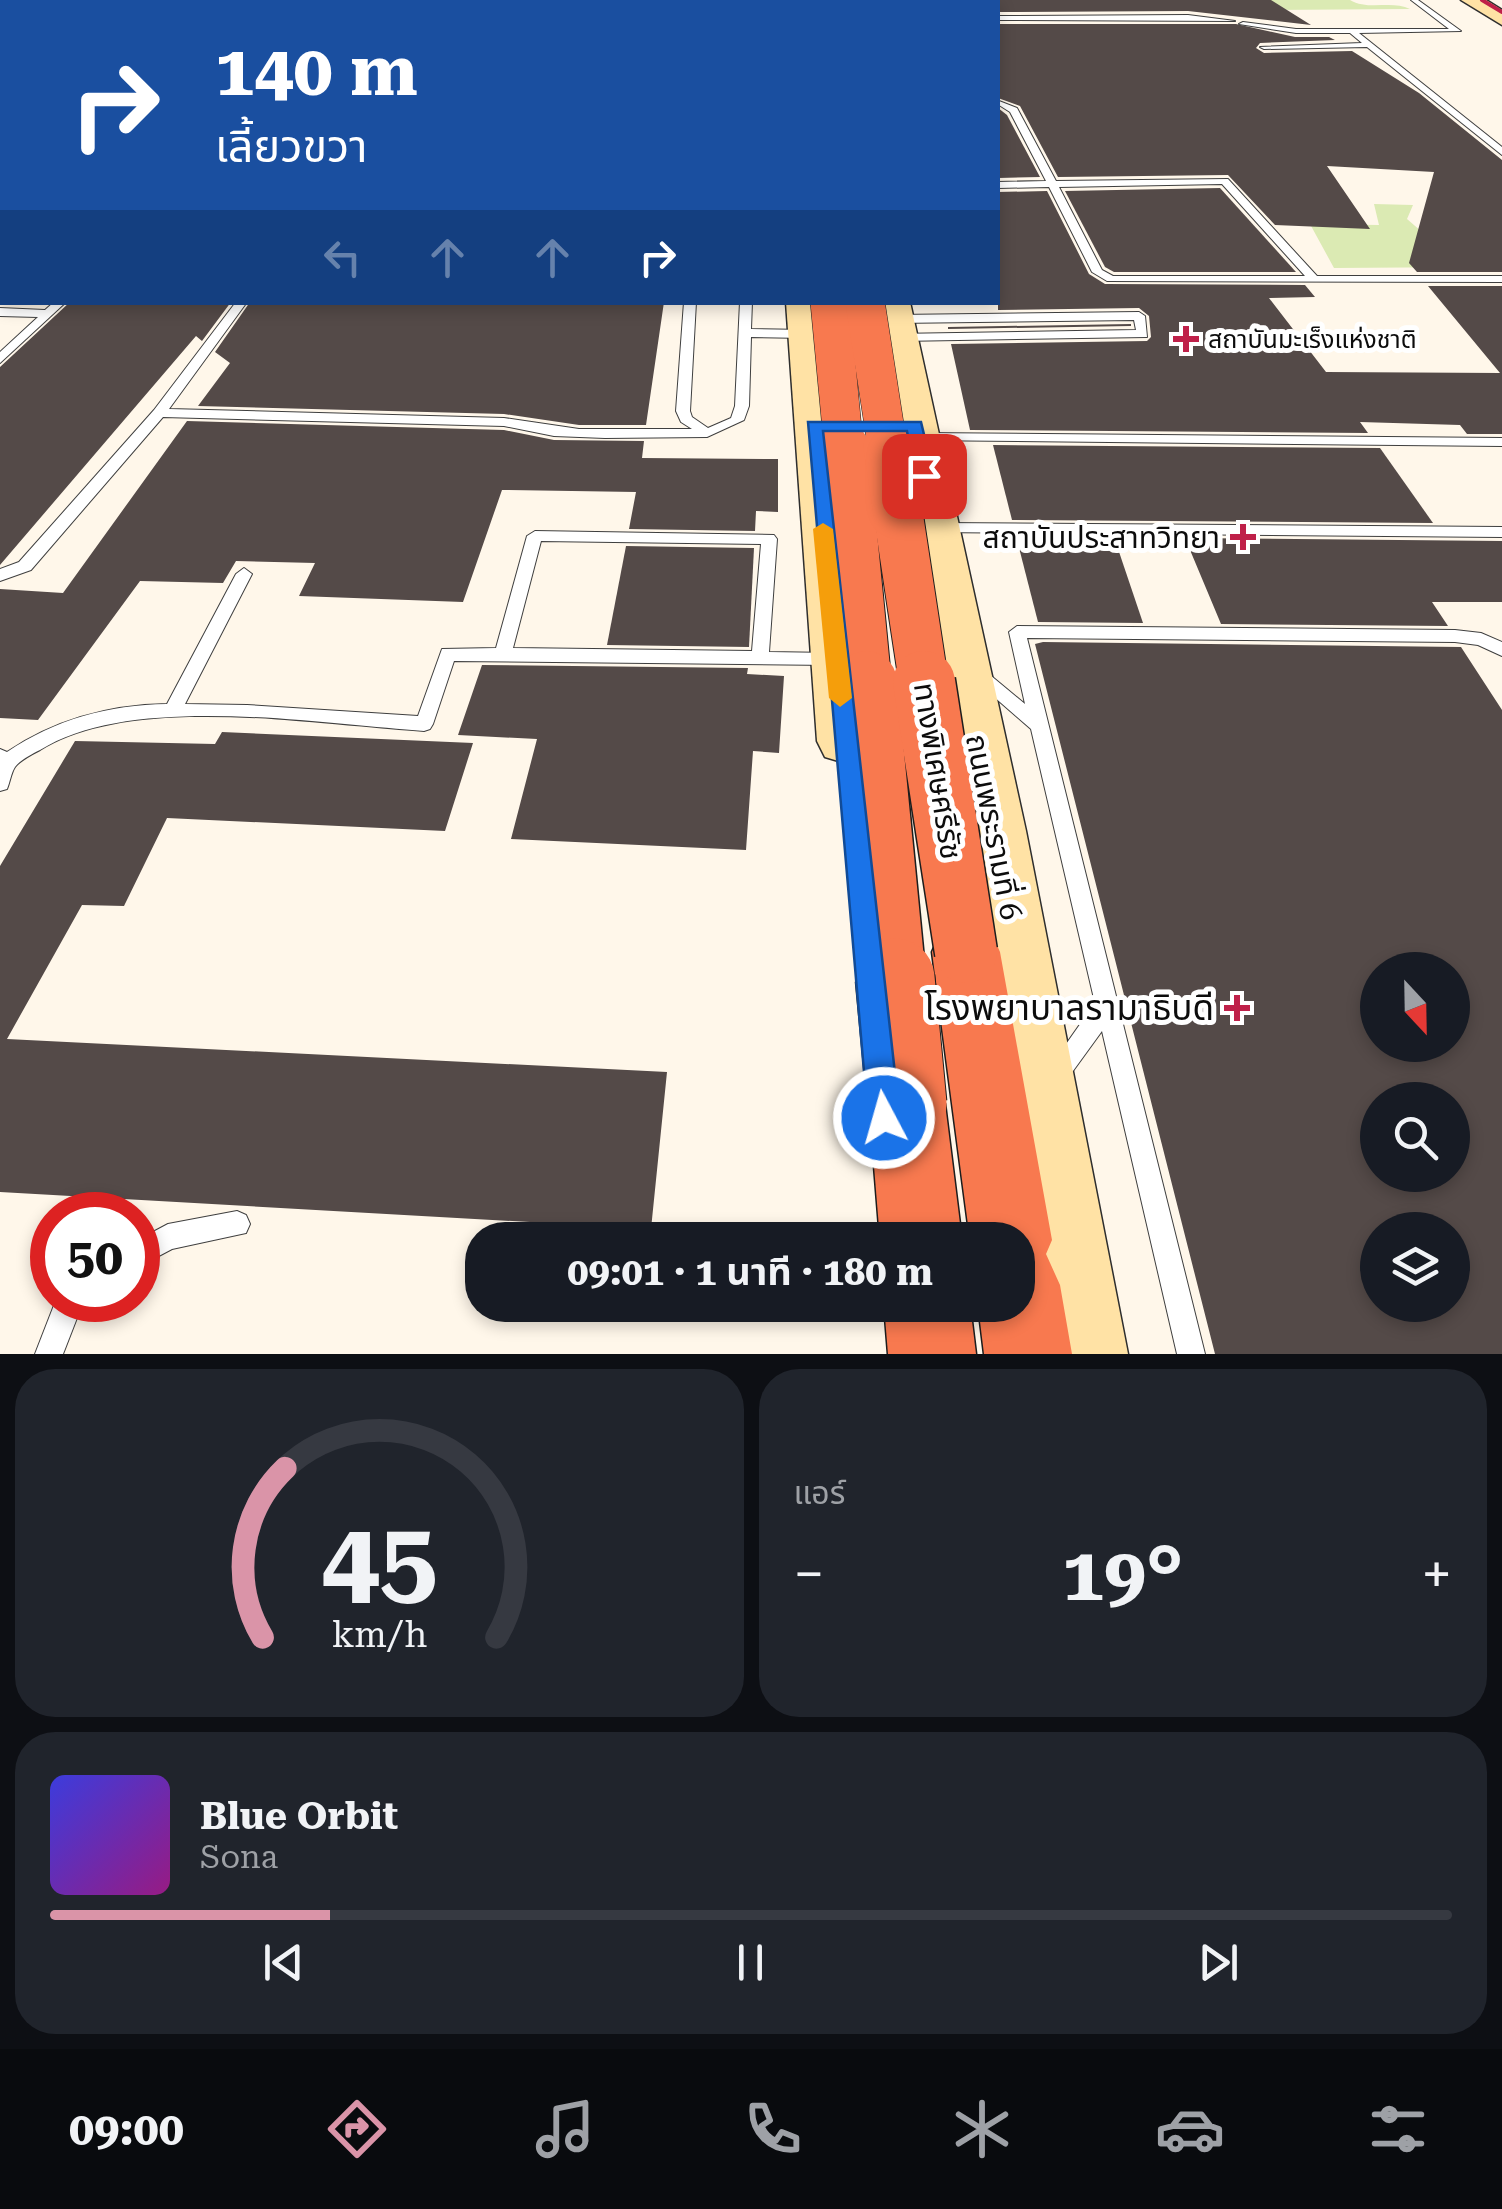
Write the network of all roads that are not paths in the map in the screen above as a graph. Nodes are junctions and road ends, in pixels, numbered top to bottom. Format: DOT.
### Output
graph roads {
  1 [pos="1414,0"];
  2 [pos="1471,0"];
  3 [pos="1000,18"];
  4 [pos="1502,19"];
  5 [pos="1231,21"];
  6 [pos="1243,24"];
  7 [pos="1352,32"];
  8 [pos="1370,44"];
  9 [pos="1264,47"];
  10 [pos="1000,101"];
  11 [pos="1502,152"];
  12 [pos="1054,184"];
  13 [pos="1000,185"];
  14 [pos="1312,278"];
  15 [pos="1502,280"];
  16 [pos="58,305"];
  17 [pos="240,305"];
  18 [pos="690,305"];
  19 [pos="746,305"];
  20 [pos="0,312"];
  21 [pos="813,313"];
  22 [pos="48,314"];
  23 [pos="888,315"];
  24 [pos="745,332"];
  25 [pos="0,359"];
  26 [pos="158,413"];
  27 [pos="814,426"];
  28 [pos="916,432"];
  29 [pos="707,433"];
  30 [pos="1502,442"];
  31 [pos="1502,532"];
  32 [pos="938,547"];
  33 [pos="244,574"];
  34 [pos="0,575"];
  35 [pos="1502,650"];
  36 [pos="504,652"];
  37 [pos="760,658"];
  38 [pos="837,659"];
  39 [pos="962,662"];
  40 [pos="172,711"];
  41 [pos="1040,726"];
  42 [pos="4,759"];
  43 [pos="0,782"];
  44 [pos="860,895"];
  45 [pos="1107,1005"];
  46 [pos="1042,1095"];
  47 [pos="895,1222"];
  48 [pos="919,1222"];
  49 [pos="1008,1222"];
  50 [pos="237,1224"];
  51 [pos="160,1242"];
  52 [pos="61,1322"];
  53 [pos="905,1322"];
  54 [pos="929,1322"];
  55 [pos="1023,1322"];
  56 [pos="49,1354"];
  57 [pos="908,1354"];
  58 [pos="932,1354"];
  59 [pos="1028,1354"];
  60 [pos="1086,1354"];
  61 [pos="1191,1354"];
  1 -- 7 [label="lane"];
  2 -- 4 [label="main road"];
  3 -- 5 [label="lane"];
  6 -- 7 [label="lane"];
  7 -- 8 [label="lane"];
  8 -- 9 [label="lane"];
  8 -- 11 [label="lane"];
  10 -- 12 [label="lane"];
  12 -- 13 [label="lane"];
  12 -- 14 [label="lane"];
  12 -- 14 [label="lane"];
  14 -- 15 [label="lane"];
  16 -- 22 [label="lane"];
  17 -- 26 [label="lane"];
  18 -- 29 [label="lane"];
  19 -- 24 [label="lane"];
  20 -- 22 [label="lane"];
  21 -- 24 [label="lane"];
  21 -- 27 [label="main road"];
  21 -- 48 [label="highway, ทางพิเศษศรีรัช, bridge"];
  22 -- 25 [label="lane"];
  23 -- 23 [label="lane"];
  23 -- 28 [label="main road, ถนนพระรามที่ 6"];
  23 -- 49 [label="highway, ทางพิเศษศรีรัช, bridge"];
  24 -- 29 [label="lane"];
  26 -- 29 [label="lane"];
  26 -- 34 [label="lane"];
  27 -- 28 [label="main road"];
  27 -- 38 [label="main road"];
  28 -- 30 [label="lane"];
  28 -- 32 [label="main road, ถนนพระรามที่ 6"];
  31 -- 32 [label="lane"];
  32 -- 39 [label="main road, ถนนพระรามที่ 6"];
  32 -- 44 [label="main road"];
  33 -- 40 [label="lane"];
  35 -- 41 [label="lane"];
  36 -- 37 [label="lane"];
  36 -- 37 [label="lane"];
  36 -- 40 [label="lane"];
  37 -- 38 [label="lane"];
  38 -- 44 [label="main road"];
  39 -- 41 [label="lane"];
  39 -- 46 [label="main road, ถนนพระรามที่ 6"];
  40 -- 42 [label="lane"];
  41 -- 45 [label="lane"];
  42 -- 43 [label="lane"];
  44 -- 47 [label="main road"];
  45 -- 46 [label="lane"];
  45 -- 61 [label="lane"];
  46 -- 60 [label="main road, ถนนพระรามที่ 6"];
  50 -- 51 [label="lane"];
  52 -- 56 [label="lane"];
  53 -- 57 [label="main road"];
  54 -- 58 [label="highway"];
  55 -- 59 [label="highway"];
}
